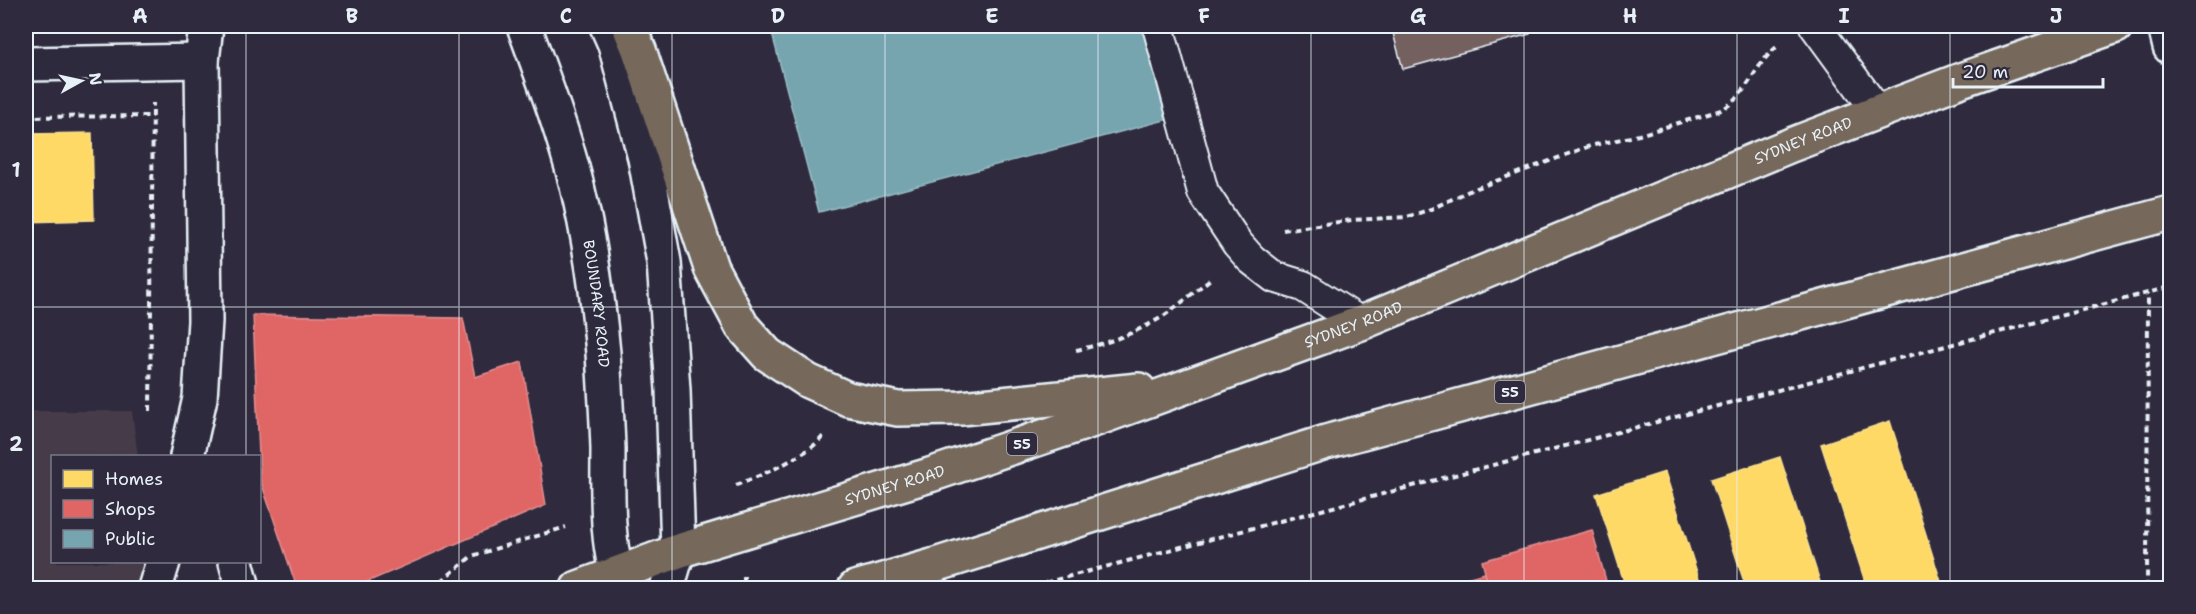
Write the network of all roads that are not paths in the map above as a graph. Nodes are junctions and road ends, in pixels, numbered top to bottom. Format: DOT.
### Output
graph roads {
  1 [pos="206,26"];
  2 [pos="524,26"];
  3 [pos="607,26"];
  4 [pos="629,26"];
  5 [pos="1158,26"];
  6 [pos="1815,26"];
  7 [pos="2116,26"];
  8 [pos="2165,26"];
  9 [pos="2170,47"];
  10 [pos="202,61"];
  11 [pos="26,64"];
  12 [pos="1878,112"];
  13 [pos="2170,213"];
  14 [pos="1361,322"];
  15 [pos="1188,386"];
  16 [pos="201,398"];
  17 [pos="187,455"];
  18 [pos="212,455"];
  19 [pos="678,551"];
  20 [pos="162,563"];
  21 [pos="237,563"];
  22 [pos="620,582"];
  23 [pos="155,588"];
  24 [pos="243,588"];
  25 [pos="578,588"];
  26 [pos="667,588"];
  27 [pos="855,588"];
  1 -- 10 [label="main road"];
  2 -- 22 [label="main road, BOUNDARY ROAD"];
  3 -- 19 [label="main road"];
  4 -- 15 [label="highway"];
  5 -- 14 [label="lane"];
  6 -- 12 [label="lane"];
  7 -- 12 [label="highway, SYDNEY ROAD / 55"];
  8 -- 9 [label="main road"];
  10 -- 11 [label="main road"];
  10 -- 16 [label="main road"];
  12 -- 14 [label="highway, SYDNEY ROAD / 55"];
  13 -- 27 [label="highway, 55"];
  14 -- 15 [label="highway, SYDNEY ROAD / 55"];
  15 -- 19 [label="highway, SYDNEY ROAD / 55"];
  16 -- 17 [label="main road"];
  16 -- 18 [label="main road"];
  19 -- 22 [label="highway, SYDNEY ROAD / 55"];
  19 -- 26 [label="main road"];
  20 -- 23 [label="main road"];
  21 -- 24 [label="main road"];
  22 -- 25 [label="highway, SYDNEY ROAD / 55"];
}
